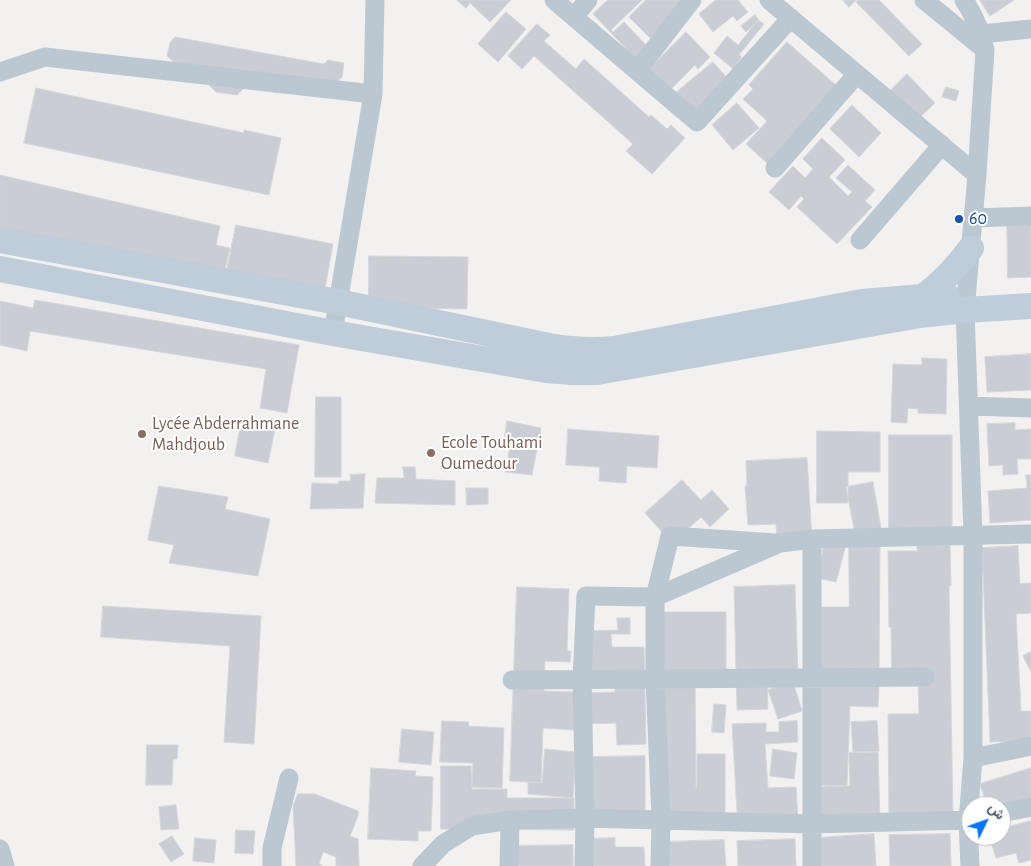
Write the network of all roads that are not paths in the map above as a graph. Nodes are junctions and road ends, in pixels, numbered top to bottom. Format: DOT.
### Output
graph roads {
  1 [pos="375,0"];
  2 [pos="554,0"];
  3 [pos="588,0"];
  4 [pos="692,0"];
  5 [pos="769,0"];
  6 [pos="924,0"];
  7 [pos="964,0"];
  8 [pos="574,17"];
  9 [pos="791,18"];
  10 [pos="1031,29"];
  11 [pos="983,42"];
  12 [pos="637,71"];
  13 [pos="0,72"];
  14 [pos="857,74"];
  15 [pos="374,94"];
  16 [pos="942,145"];
  17 [pos="775,168"];
  18 [pos="977,175"];
  19 [pos="1031,216"];
  20 [pos="974,218"];
  21 [pos="0,240"];
  22 [pos="860,240"];
  23 [pos="971,248"];
  24 [pos="0,269"];
  25 [pos="923,297"];
  26 [pos="338,302"];
  27 [pos="966,303"];
  28 [pos="1031,306"];
  29 [pos="333,332"];
  30 [pos="969,406"];
  31 [pos="1031,408"];
  32 [pos="1031,534"];
  33 [pos="973,535"];
  34 [pos="812,538"];
  35 [pos="780,543"];
  36 [pos="655,597"];
  37 [pos="926,677"];
  38 [pos="812,678"];
  39 [pos="582,679"];
  40 [pos="655,679"];
  41 [pos="512,680"];
  42 [pos="1031,746"];
  43 [pos="973,758"];
  44 [pos="289,778"];
  45 [pos="971,796"];
  46 [pos="1031,806"];
  47 [pos="1011,811"];
  48 [pos="585,818"];
  49 [pos="661,819"];
  50 [pos="510,820"];
  51 [pos="961,821"];
  52 [pos="812,824"];
  53 [pos="970,846"];
  54 [pos="0,849"];
  55 [pos="428,863"];
  56 [pos="5,866"];
  57 [pos="272,866"];
  58 [pos="510,866"];
  59 [pos="584,866"];
  60 [pos="660,866"];
  61 [pos="812,866"];
  62 [pos="970,866"];
  1 -- 15 [label="street"];
  2 -- 8 [label="street"];
  3 -- 8 [label="street"];
  4 -- 12 [label="street"];
  5 -- 9 [label="street"];
  6 -- 11 [label="street"];
  7 -- 11 [label="street"];
  8 -- 12 [label="street"];
  9 -- 12 [label="street"];
  9 -- 14 [label="street"];
  10 -- 11 [label="street"];
  11 -- 18 [label="street"];
  13 -- 15 [label="street"];
  14 -- 16 [label="street"];
  14 -- 17 [label="street"];
  15 -- 26 [label="street"];
  16 -- 18 [label="street"];
  16 -- 22 [label="street"];
  18 -- 20 [label="street"];
  19 -- 20 [label="street"];
  20 -- 23 [label="street"];
  21 -- 26 [label="street"];
  23 -- 25 [label="street"];
  23 -- 27 [label="street"];
  24 -- 29 [label="street"];
  25 -- 26 [label="street"];
  25 -- 27 [label="street"];
  26 -- 29 [label="street"];
  27 -- 28 [label="street"];
  27 -- 29 [label="street"];
  27 -- 30 [label="street"];
  30 -- 31 [label="street"];
  30 -- 33 [label="street"];
  32 -- 33 [label="street"];
  33 -- 34 [label="street"];
  33 -- 43 [label="street"];
  34 -- 35 [label="street"];
  34 -- 38 [label="street"];
  35 -- 36 [label="street"];
  35 -- 36 [label="street"];
  36 -- 39 [label="street"];
  36 -- 40 [label="street"];
  37 -- 38 [label="street"];
  38 -- 40 [label="street"];
  38 -- 52 [label="street"];
  39 -- 40 [label="street"];
  39 -- 41 [label="street"];
  39 -- 48 [label="street"];
  40 -- 49 [label="street"];
  42 -- 43 [label="street"];
  43 -- 45 [label="street"];
  44 -- 57 [label="street"];
  46 -- 47 [label="street"];
  48 -- 49 [label="street"];
  48 -- 50 [label="street"];
  48 -- 59 [label="street"];
  49 -- 52 [label="street"];
  49 -- 60 [label="street"];
  50 -- 55 [label="street"];
  50 -- 58 [label="street"];
  51 -- 52 [label="street"];
  52 -- 61 [label="street"];
  53 -- 62 [label="street"];
  54 -- 56 [label="street"];
}
